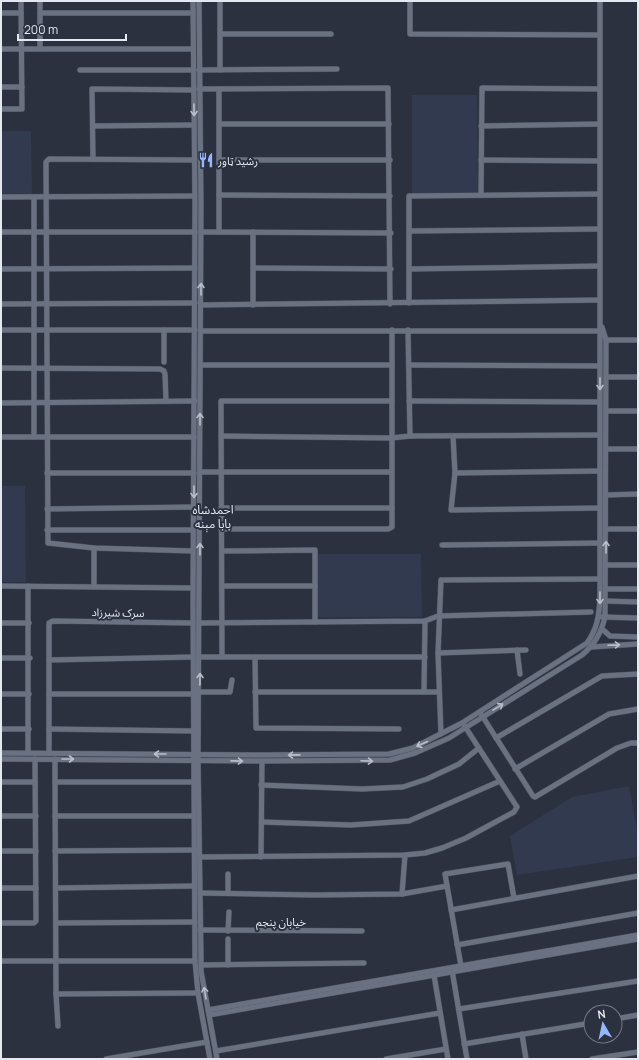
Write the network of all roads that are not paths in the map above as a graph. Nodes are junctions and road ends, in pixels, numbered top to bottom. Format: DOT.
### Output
graph roads {
  1 [pos="21,1"];
  2 [pos="40,1"];
  3 [pos="193,1"];
  4 [pos="199,1"];
  5 [pos="220,1"];
  6 [pos="410,1"];
  7 [pos="600,1"];
  8 [pos="1,13"];
  9 [pos="22,13"];
  10 [pos="40,13"];
  11 [pos="193,13"];
  12 [pos="220,34"];
  13 [pos="331,34"];
  14 [pos="600,35"];
  15 [pos="1,49"];
  16 [pos="22,49"];
  17 [pos="40,49"];
  18 [pos="193,49"];
  19 [pos="337,69"];
  20 [pos="80,70"];
  21 [pos="196,70"];
  22 [pos="220,70"];
  23 [pos="1,87"];
  24 [pos="22,87"];
  25 [pos="600,88"];
  26 [pos="197,89"];
  27 [pos="219,89"];
  28 [pos="1,109"];
  29 [pos="219,124"];
  30 [pos="389,124"];
  31 [pos="600,124"];
  32 [pos="194,125"];
  33 [pos="93,126"];
  34 [pos="481,126"];
  35 [pos="93,159"];
  36 [pos="195,160"];
  37 [pos="219,160"];
  38 [pos="390,160"];
  39 [pos="481,160"];
  40 [pos="600,161"];
  41 [pos="600,194"];
  42 [pos="219,195"];
  43 [pos="481,195"];
  44 [pos="34,196"];
  45 [pos="47,196"];
  46 [pos="195,196"];
  47 [pos="390,196"];
  48 [pos="1,197"];
  49 [pos="600,229"];
  50 [pos="409,231"];
  51 [pos="1,232"];
  52 [pos="195,232"];
  53 [pos="201,232"];
  54 [pos="219,232"];
  55 [pos="253,232"];
  56 [pos="34,233"];
  57 [pos="47,233"];
  58 [pos="391,233"];
  59 [pos="600,266"];
  60 [pos="1,268"];
  61 [pos="34,268"];
  62 [pos="47,268"];
  63 [pos="195,268"];
  64 [pos="253,268"];
  65 [pos="391,269"];
  66 [pos="409,269"];
  67 [pos="600,300"];
  68 [pos="1,304"];
  69 [pos="195,304"];
  70 [pos="253,304"];
  71 [pos="390,304"];
  72 [pos="409,304"];
  73 [pos="34,305"];
  74 [pos="47,305"];
  75 [pos="201,305"];
  76 [pos="1,330"];
  77 [pos="34,330"];
  78 [pos="48,330"];
  79 [pos="164,330"];
  80 [pos="392,330"];
  81 [pos="408,330"];
  82 [pos="198,331"];
  83 [pos="601,331"];
  84 [pos="606,340"];
  85 [pos="638,340"];
  86 [pos="164,362"];
  87 [pos="201,365"];
  88 [pos="409,365"];
  89 [pos="392,366"];
  90 [pos="600,366"];
  91 [pos="1,368"];
  92 [pos="34,368"];
  93 [pos="47,368"];
  94 [pos="606,377"];
  95 [pos="638,377"];
  96 [pos="166,401"];
  97 [pos="195,401"];
  98 [pos="392,401"];
  99 [pos="409,401"];
  100 [pos="600,402"];
  101 [pos="1,403"];
  102 [pos="34,403"];
  103 [pos="47,404"];
  104 [pos="606,411"];
  105 [pos="638,411"];
  106 [pos="600,435"];
  107 [pos="221,436"];
  108 [pos="410,436"];
  109 [pos="453,436"];
  110 [pos="1,437"];
  111 [pos="34,437"];
  112 [pos="47,437"];
  113 [pos="194,437"];
  114 [pos="391,438"];
  115 [pos="194,444"];
  116 [pos="200,445"];
  117 [pos="606,449"];
  118 [pos="638,449"];
  119 [pos="600,471"];
  120 [pos="200,472"];
  121 [pos="392,472"];
  122 [pos="47,473"];
  123 [pos="194,473"];
  124 [pos="221,473"];
  125 [pos="454,473"];
  126 [pos="638,494"];
  127 [pos="606,495"];
  128 [pos="194,507"];
  129 [pos="221,508"];
  130 [pos="392,508"];
  131 [pos="600,508"];
  132 [pos="47,509"];
  133 [pos="222,529"];
  134 [pos="606,529"];
  135 [pos="638,529"];
  136 [pos="47,530"];
  137 [pos="194,530"];
  138 [pos="600,542"];
  139 [pos="442,545"];
  140 [pos="94,548"];
  141 [pos="193,551"];
  142 [pos="222,551"];
  143 [pos="606,565"];
  144 [pos="638,565"];
  145 [pos="600,579"];
  146 [pos="1,586"];
  147 [pos="28,586"];
  148 [pos="222,586"];
  149 [pos="315,586"];
  150 [pos="94,587"];
  151 [pos="193,588"];
  152 [pos="606,589"];
  153 [pos="638,589"];
  154 [pos="606,601"];
  155 [pos="638,602"];
  156 [pos="591,612"];
  157 [pos="438,616"];
  158 [pos="599,616"];
  159 [pos="605,617"];
  160 [pos="638,618"];
  161 [pos="425,621"];
  162 [pos="29,622"];
  163 [pos="222,622"];
  164 [pos="315,622"];
  165 [pos="1,623"];
  166 [pos="193,623"];
  167 [pos="200,623"];
  168 [pos="602,629"];
  169 [pos="638,637"];
  170 [pos="638,644"];
  171 [pos="591,647"];
  172 [pos="516,650"];
  173 [pos="526,650"];
  174 [pos="438,653"];
  175 [pos="193,657"];
  176 [pos="200,657"];
  177 [pos="222,657"];
  178 [pos="255,657"];
  179 [pos="425,657"];
  180 [pos="1,658"];
  181 [pos="30,658"];
  182 [pos="49,660"];
  183 [pos="520,674"];
  184 [pos="638,674"];
  185 [pos="232,680"];
  186 [pos="200,692"];
  187 [pos="255,692"];
  188 [pos="424,692"];
  189 [pos="438,692"];
  190 [pos="1,694"];
  191 [pos="29,694"];
  192 [pos="49,694"];
  193 [pos="193,694"];
  194 [pos="638,709"];
  195 [pos="481,714"];
  196 [pos="464,725"];
  197 [pos="1,729"];
  198 [pos="29,729"];
  199 [pos="49,729"];
  200 [pos="399,729"];
  201 [pos="194,731"];
  202 [pos="441,734"];
  203 [pos="496,738"];
  204 [pos="638,743"];
  205 [pos="479,748"];
  206 [pos="1,753"];
  207 [pos="20,753"];
  208 [pos="28,753"];
  209 [pos="48,753"];
  210 [pos="196,754"];
  211 [pos="20,759"];
  212 [pos="35,759"];
  213 [pos="55,759"];
  214 [pos="1,760"];
  215 [pos="196,760"];
  216 [pos="262,761"];
  217 [pos="515,769"];
  218 [pos="500,781"];
  219 [pos="1,782"];
  220 [pos="36,782"];
  221 [pos="55,782"];
  222 [pos="193,782"];
  223 [pos="262,785"];
  224 [pos="1,816"];
  225 [pos="36,816"];
  226 [pos="55,816"];
  227 [pos="194,816"];
  228 [pos="262,822"];
  229 [pos="195,850"];
  230 [pos="1,851"];
  231 [pos="36,851"];
  232 [pos="55,851"];
  233 [pos="405,855"];
  234 [pos="200,857"];
  235 [pos="261,857"];
  236 [pos="228,874"];
  237 [pos="638,876"];
  238 [pos="195,886"];
  239 [pos="447,886"];
  240 [pos="1,888"];
  241 [pos="36,888"];
  242 [pos="56,888"];
  243 [pos="200,893"];
  244 [pos="228,893"];
  245 [pos="402,894"];
  246 [pos="514,898"];
  247 [pos="451,910"];
  248 [pos="228,912"];
  249 [pos="638,913"];
  250 [pos="195,922"];
  251 [pos="1,923"];
  252 [pos="56,923"];
  253 [pos="200,930"];
  254 [pos="228,931"];
  255 [pos="362,931"];
  256 [pos="638,935"];
  257 [pos="228,939"];
  258 [pos="638,939"];
  259 [pos="458,945"];
  260 [pos="56,961"];
  261 [pos="195,961"];
  262 [pos="1,962"];
  263 [pos="364,963"];
  264 [pos="228,965"];
  265 [pos="461,966"];
  266 [pos="199,969"];
  267 [pos="452,969"];
  268 [pos="434,975"];
  269 [pos="638,980"];
  270 [pos="198,993"];
  271 [pos="56,994"];
  272 [pos="459,1009"];
  273 [pos="208,1013"];
  274 [pos="440,1013"];
  275 [pos="638,1015"];
  276 [pos="623,1018"];
  277 [pos="583,1024"];
  278 [pos="58,1026"];
  279 [pos="522,1034"];
  280 [pos="207,1042"];
  281 [pos="464,1044"];
  282 [pos="446,1049"];
  283 [pos="216,1051"];
  284 [pos="638,1052"];
  285 [pos="106,1059"];
  286 [pos="210,1059"];
  287 [pos="217,1059"];
  288 [pos="386,1059"];
  289 [pos="448,1059"];
  290 [pos="467,1059"];
  291 [pos="526,1059"];
  292 [pos="592,1059"];
  1 -- 9 [label="street"];
  2 -- 10 [label="street"];
  3 -- 11 [label="street"];
  4 -- 21 [label="street"];
  5 -- 12 [label="street"];
  6 -- 14 [label="street"];
  7 -- 14 [label="street"];
  8 -- 9 [label="street"];
  9 -- 16 [label="street"];
  10 -- 11 [label="street"];
  10 -- 17 [label="street"];
  11 -- 18 [label="street"];
  12 -- 13 [label="street"];
  12 -- 22 [label="street"];
  14 -- 25 [label="street"];
  15 -- 16 [label="street"];
  16 -- 17 [label="street"];
  16 -- 24 [label="street"];
  17 -- 18 [label="street"];
  18 -- 21 [label="street"];
  19 -- 22 [label="street"];
  20 -- 21 [label="street"];
  21 -- 22 [label="street"];
  21 -- 26 [label="street"];
  23 -- 24 [label="street"];
  24 -- 28 [label="street"];
  25 -- 31 [label="street"];
  25 -- 34 [label="street"];
  26 -- 27 [label="street"];
  26 -- 32 [label="street, one-way"];
  26 -- 33 [label="street"];
  26 -- 53 [label="street"];
  27 -- 29 [label="street"];
  27 -- 30 [label="street"];
  29 -- 30 [label="street"];
  29 -- 37 [label="street"];
  30 -- 38 [label="street"];
  31 -- 34 [label="street"];
  31 -- 40 [label="street"];
  32 -- 33 [label="street"];
  32 -- 36 [label="street"];
  33 -- 35 [label="street"];
  34 -- 39 [label="street"];
  35 -- 36 [label="street"];
  35 -- 45 [label="street"];
  36 -- 46 [label="street"];
  37 -- 38 [label="street"];
  37 -- 42 [label="street"];
  38 -- 47 [label="street"];
  39 -- 40 [label="street"];
  39 -- 43 [label="street"];
  40 -- 41 [label="street"];
  41 -- 43 [label="street"];
  41 -- 49 [label="street"];
  42 -- 47 [label="street"];
  42 -- 54 [label="street"];
  43 -- 50 [label="street"];
  44 -- 45 [label="street"];
  44 -- 48 [label="street"];
  44 -- 56 [label="street"];
  45 -- 46 [label="street"];
  45 -- 57 [label="street"];
  46 -- 52 [label="street"];
  47 -- 58 [label="street"];
  49 -- 50 [label="street"];
  49 -- 59 [label="street"];
  50 -- 66 [label="street"];
  51 -- 56 [label="street"];
  52 -- 57 [label="street"];
  52 -- 63 [label="street"];
  53 -- 54 [label="street"];
  75 -- 53 [label="street, one-way"];
  54 -- 55 [label="street"];
  55 -- 58 [label="street"];
  55 -- 64 [label="street"];
  56 -- 57 [label="street"];
  56 -- 61 [label="street"];
  57 -- 62 [label="street"];
  58 -- 65 [label="street"];
  59 -- 66 [label="street"];
  59 -- 67 [label="street"];
  60 -- 61 [label="street"];
  61 -- 62 [label="street"];
  61 -- 73 [label="street"];
  62 -- 63 [label="street"];
  62 -- 74 [label="street"];
  63 -- 69 [label="street"];
  64 -- 65 [label="street"];
  64 -- 70 [label="street"];
  65 -- 71 [label="street"];
  66 -- 72 [label="street"];
  67 -- 72 [label="street"];
  67 -- 83 [label="street"];
  68 -- 73 [label="street"];
  69 -- 74 [label="street"];
  69 -- 82 [label="street"];
  70 -- 71 [label="street"];
  70 -- 75 [label="street"];
  71 -- 72 [label="street"];
  73 -- 74 [label="street"];
  73 -- 77 [label="street"];
  74 -- 78 [label="street"];
  75 -- 82 [label="street"];
  76 -- 77 [label="street"];
  77 -- 78 [label="street"];
  77 -- 92 [label="street"];
  78 -- 79 [label="street"];
  78 -- 93 [label="street"];
  79 -- 82 [label="street"];
  79 -- 86 [label="street"];
  80 -- 81 [label="street"];
  80 -- 82 [label="street"];
  80 -- 89 [label="street"];
  81 -- 83 [label="street"];
  81 -- 88 [label="street"];
  82 -- 87 [label="street"];
  82 -- 97 [label="street"];
  83 -- 84 [label="street"];
  83 -- 90 [label="street"];
  84 -- 85 [label="street"];
  84 -- 94 [label="street"];
  87 -- 89 [label="street"];
  116 -- 87 [label="street, one-way"];
  88 -- 90 [label="street"];
  88 -- 99 [label="street"];
  89 -- 98 [label="street"];
  90 -- 100 [label="street, one-way"];
  91 -- 92 [label="street"];
  92 -- 93 [label="street"];
  92 -- 102 [label="street"];
  93 -- 96 [label="street"];
  93 -- 103 [label="street"];
  94 -- 95 [label="street"];
  94 -- 104 [label="street"];
  96 -- 97 [label="street"];
  96 -- 103 [label="street"];
  97 -- 113 [label="street"];
  98 -- 107 [label="street"];
  98 -- 114 [label="street"];
  99 -- 100 [label="street"];
  99 -- 108 [label="street"];
  100 -- 106 [label="street"];
  101 -- 102 [label="street"];
  102 -- 103 [label="street"];
  102 -- 111 [label="street"];
  103 -- 112 [label="street"];
  104 -- 105 [label="street"];
  104 -- 117 [label="street"];
  106 -- 109 [label="street"];
  106 -- 119 [label="street"];
  107 -- 114 [label="street"];
  107 -- 124 [label="street"];
  108 -- 109 [label="street"];
  108 -- 114 [label="street"];
  109 -- 125 [label="street"];
  110 -- 111 [label="street"];
  111 -- 112 [label="street"];
  112 -- 113 [label="street"];
  112 -- 122 [label="street"];
  113 -- 115 [label="street"];
  114 -- 121 [label="street"];
  115 -- 116 [label="street"];
  115 -- 123 [label="street"];
  116 -- 120 [label="street"];
  117 -- 118 [label="street"];
  117 -- 127 [label="street"];
  119 -- 125 [label="street"];
  119 -- 131 [label="street"];
  120 -- 124 [label="street"];
  167 -- 120 [label="street, one-way"];
  121 -- 124 [label="street"];
  121 -- 130 [label="street"];
  122 -- 123 [label="street"];
  122 -- 132 [label="street"];
  123 -- 128 [label="street, one-way"];
  124 -- 129 [label="street"];
  125 -- 131 [label="street"];
  126 -- 127 [label="street"];
  127 -- 134 [label="street"];
  128 -- 132 [label="street"];
  128 -- 137 [label="street"];
  129 -- 130 [label="street"];
  129 -- 133 [label="street"];
  130 -- 133 [label="street"];
  131 -- 138 [label="street"];
  132 -- 136 [label="street"];
  133 -- 142 [label="street"];
  134 -- 135 [label="street"];
  143 -- 134 [label="street, one-way"];
  136 -- 137 [label="street"];
  136 -- 140 [label="street"];
  137 -- 141 [label="street"];
  138 -- 139 [label="street"];
  138 -- 145 [label="street"];
  140 -- 141 [label="street"];
  140 -- 150 [label="street"];
  141 -- 151 [label="street"];
  142 -- 148 [label="street"];
  142 -- 149 [label="street"];
  143 -- 144 [label="street"];
  143 -- 152 [label="street"];
  145 -- 157 [label="street"];
  145 -- 158 [label="street, one-way"];
  146 -- 147 [label="street"];
  147 -- 150 [label="street"];
  147 -- 162 [label="street"];
  148 -- 149 [label="street"];
  148 -- 163 [label="street"];
  149 -- 164 [label="street"];
  150 -- 151 [label="street"];
  151 -- 166 [label="street"];
  152 -- 153 [label="street"];
  152 -- 154 [label="street"];
  154 -- 155 [label="street"];
  154 -- 159 [label="street"];
  156 -- 157 [label="street"];
  157 -- 161 [label="street"];
  157 -- 174 [label="street"];
  158 -- 159 [label="street"];
  158 -- 195 [label="street"];
  159 -- 160 [label="street"];
  159 -- 168 [label="street"];
  161 -- 164 [label="street"];
  161 -- 179 [label="street"];
  162 -- 165 [label="street"];
  162 -- 181 [label="street"];
  163 -- 164 [label="street"];
  163 -- 167 [label="street"];
  163 -- 177 [label="street"];
  166 -- 175 [label="street"];
  166 -- 182 [label="street, سرک شیرزاد"];
  167 -- 176 [label="street"];
  168 -- 169 [label="street"];
  168 -- 171 [label="street"];
  171 -- 170 [label="street, one-way"];
  195 -- 171 [label="street, one-way"];
  172 -- 173 [label="street"];
  172 -- 174 [label="street"];
  172 -- 183 [label="street"];
  174 -- 189 [label="street"];
  175 -- 182 [label="street"];
  175 -- 193 [label="street"];
  176 -- 177 [label="street"];
  186 -- 176 [label="street, one-way"];
  177 -- 178 [label="street"];
  178 -- 179 [label="street"];
  178 -- 187 [label="street"];
  179 -- 188 [label="street"];
  180 -- 181 [label="street"];
  181 -- 191 [label="street"];
  182 -- 192 [label="street"];
  184 -- 203 [label="street"];
  185 -- 186 [label="street"];
  186 -- 210 [label="street"];
  187 -- 188 [label="street"];
  187 -- 200 [label="street"];
  188 -- 189 [label="street"];
  189 -- 202 [label="street"];
  190 -- 191 [label="street"];
  191 -- 198 [label="street"];
  192 -- 193 [label="street"];
  192 -- 199 [label="street"];
  193 -- 201 [label="street"];
  194 -- 217 [label="street"];
  195 -- 196 [label="street"];
  195 -- 203 [label="street"];
  196 -- 202 [label="street"];
  196 -- 205 [label="street"];
  216 -- 196 [label="street, one-way"];
  197 -- 198 [label="street"];
  198 -- 208 [label="street"];
  199 -- 201 [label="street"];
  199 -- 209 [label="street"];
  201 -- 210 [label="street"];
  202 -- 210 [label="street, one-way"];
  203 -- 217 [label="street"];
  204 -- 217 [label="street"];
  205 -- 218 [label="street"];
  205 -- 223 [label="street"];
  206 -- 207 [label="street"];
  207 -- 208 [label="street"];
  207 -- 211 [label="street"];
  208 -- 209 [label="street"];
  210 -- 209 [label="street, one-way"];
  210 -- 215 [label="street"];
  211 -- 212 [label="street"];
  211 -- 214 [label="street"];
  212 -- 213 [label="street"];
  212 -- 220 [label="street"];
  213 -- 215 [label="street, one-way"];
  213 -- 221 [label="street"];
  215 -- 216 [label="street, one-way"];
  215 -- 222 [label="street"];
  215 -- 234 [label="street"];
  216 -- 223 [label="street"];
  218 -- 228 [label="street"];
  218 -- 233 [label="street"];
  219 -- 220 [label="street"];
  220 -- 225 [label="street"];
  221 -- 222 [label="street"];
  221 -- 226 [label="street"];
  222 -- 227 [label="street"];
  223 -- 228 [label="street"];
  224 -- 225 [label="street"];
  225 -- 231 [label="street"];
  226 -- 227 [label="street"];
  226 -- 232 [label="street"];
  227 -- 229 [label="street"];
  228 -- 235 [label="street"];
  229 -- 232 [label="street"];
  229 -- 238 [label="street"];
  230 -- 231 [label="street"];
  231 -- 241 [label="street"];
  232 -- 242 [label="street"];
  233 -- 235 [label="street"];
  233 -- 245 [label="street"];
  234 -- 235 [label="street"];
  234 -- 243 [label="street"];
  236 -- 244 [label="street"];
  237 -- 246 [label="street"];
  238 -- 242 [label="street"];
  238 -- 250 [label="street"];
  239 -- 245 [label="street"];
  239 -- 246 [label="street"];
  239 -- 247 [label="street"];
  240 -- 241 [label="street"];
  241 -- 251 [label="street"];
  242 -- 252 [label="street"];
  243 -- 244 [label="street"];
  243 -- 253 [label="street"];
  244 -- 245 [label="street"];
  246 -- 247 [label="street"];
  247 -- 259 [label="street"];
  248 -- 254 [label="street"];
  249 -- 259 [label="street"];
  250 -- 252 [label="street"];
  250 -- 261 [label="street"];
  252 -- 260 [label="street"];
  253 -- 254 [label="street, خیابان پنجم"];
  253 -- 266 [label="street"];
  254 -- 255 [label="street, خیابان پنجم"];
  256 -- 265 [label="street"];
  257 -- 264 [label="street"];
  258 -- 267 [label="street"];
  259 -- 265 [label="street"];
  260 -- 261 [label="street"];
  260 -- 262 [label="street"];
  260 -- 271 [label="street"];
  261 -- 266 [label="street"];
  263 -- 264 [label="street"];
  264 -- 266 [label="street"];
  265 -- 267 [label="street"];
  266 -- 270 [label="street"];
  273 -- 266 [label="street, one-way"];
  267 -- 268 [label="street"];
  267 -- 272 [label="street"];
  267 -- 273 [label="street"];
  268 -- 273 [label="street"];
  268 -- 274 [label="street"];
  269 -- 272 [label="street"];
  270 -- 271 [label="street"];
  270 -- 280 [label="street"];
  271 -- 278 [label="street"];
  272 -- 281 [label="street"];
  273 -- 283 [label="street"];
  274 -- 282 [label="street"];
  274 -- 283 [label="street"];
  275 -- 276 [label="street"];
  277 -- 279 [label="street"];
  279 -- 281 [label="street"];
  279 -- 291 [label="street"];
  280 -- 285 [label="street"];
  280 -- 286 [label="street"];
  281 -- 290 [label="street"];
  282 -- 288 [label="street"];
  282 -- 289 [label="street"];
  283 -- 287 [label="street"];
  284 -- 292 [label="street"];
}
